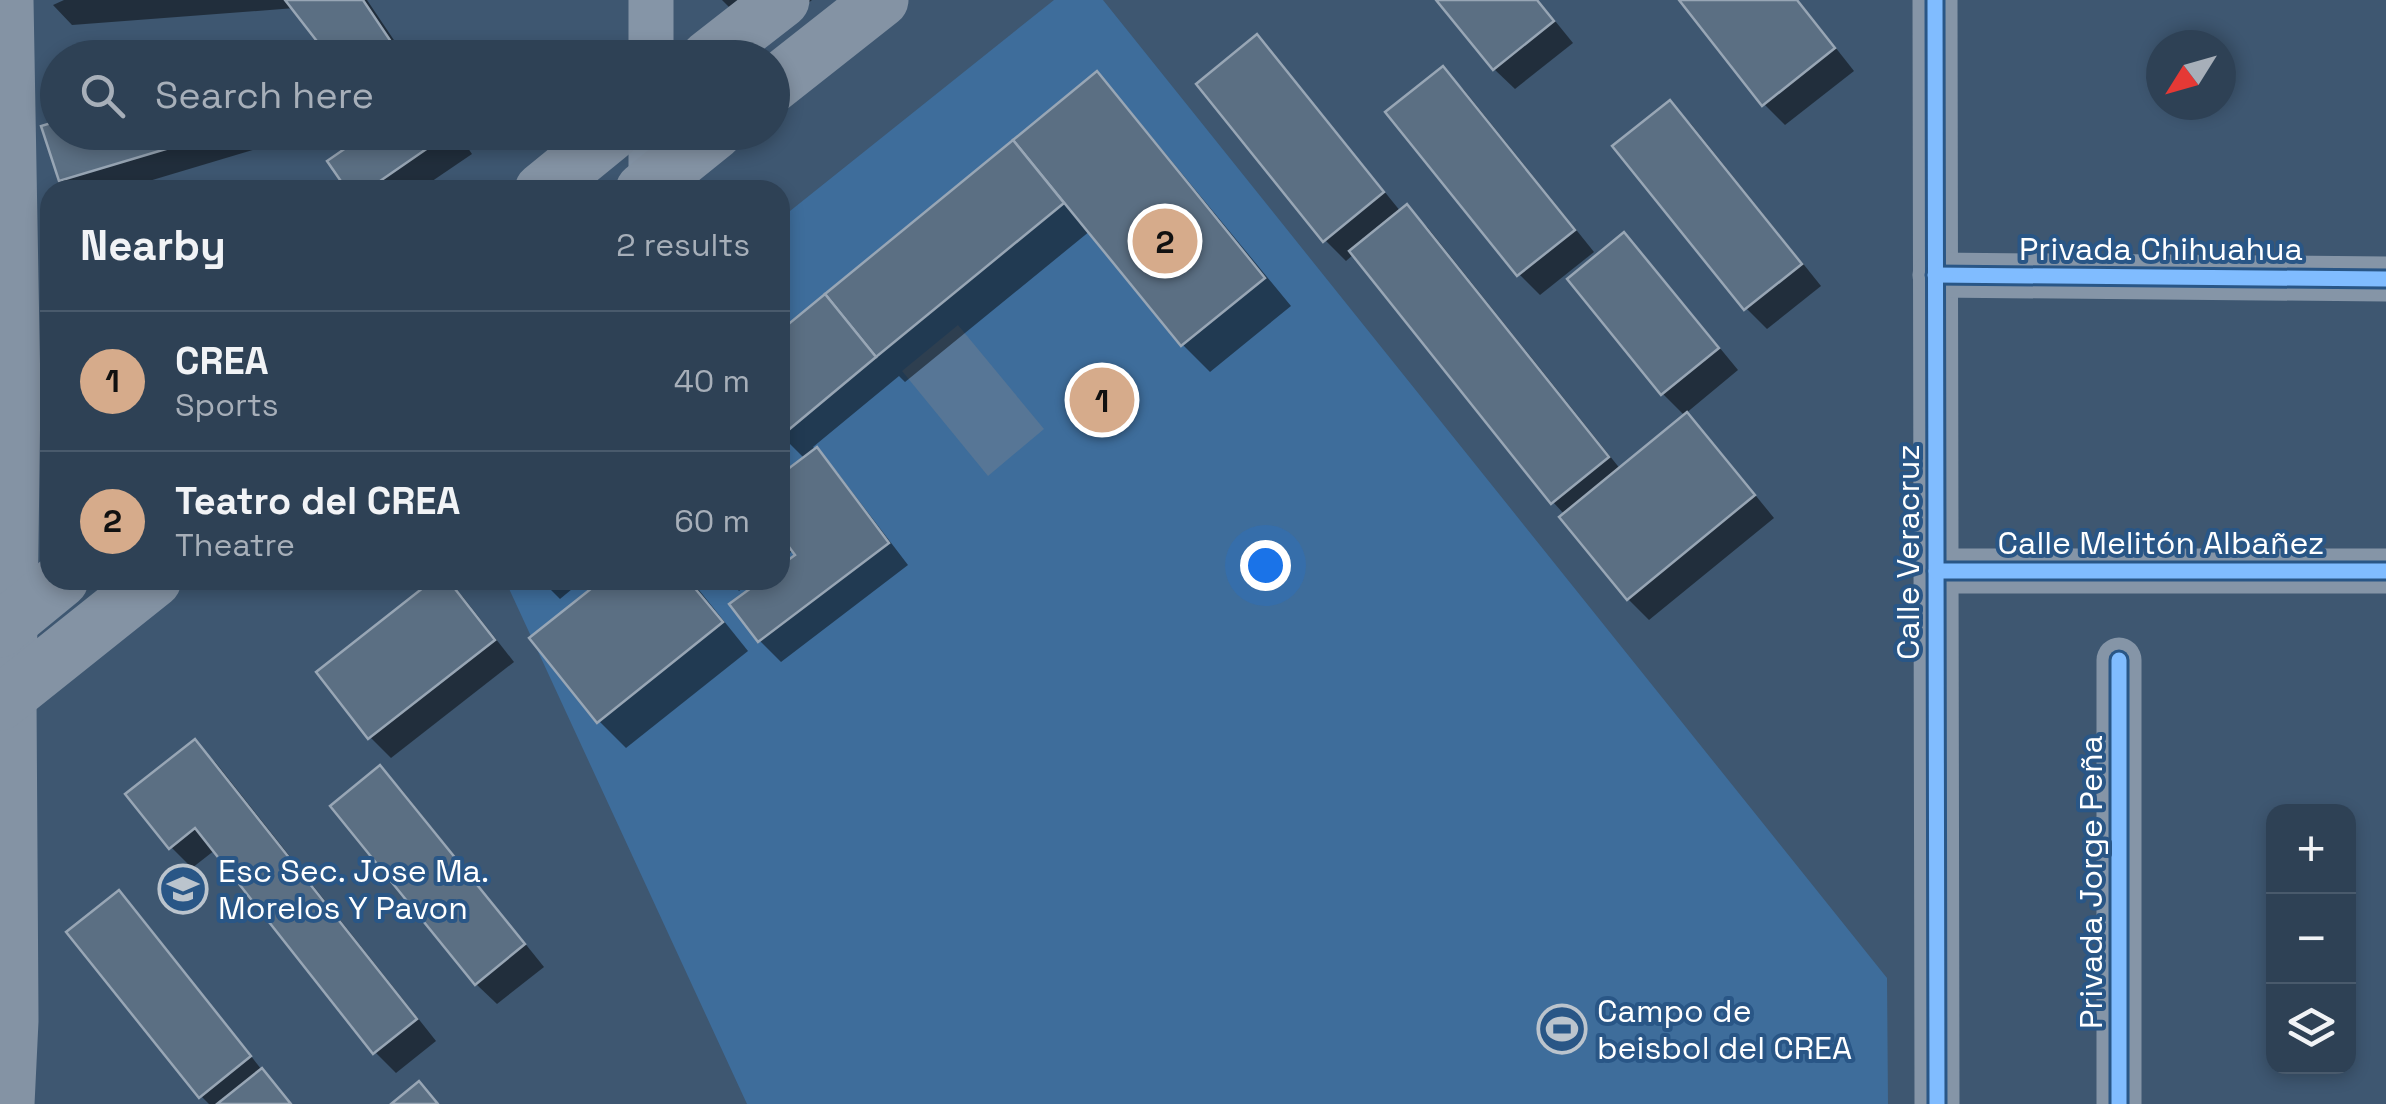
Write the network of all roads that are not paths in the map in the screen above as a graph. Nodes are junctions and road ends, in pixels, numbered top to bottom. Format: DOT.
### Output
graph roads {
  1 [pos="6,0"];
  2 [pos="651,0"];
  3 [pos="782,0"];
  4 [pos="881,0"];
  5 [pos="1935,0"];
  6 [pos="651,40"];
  7 [pos="731,40"];
  8 [pos="790,72"];
  9 [pos="590,150"];
  10 [pos="682,150"];
  11 [pos="648,169"];
  12 [pos="554,180"];
  13 [pos="1935,275"];
  14 [pos="2386,278"];
  15 [pos="1936,570"];
  16 [pos="2386,571"];
  17 [pos="49,590"];
  18 [pos="142,590"];
  19 [pos="6,625"];
  20 [pos="2119,660"];
  21 [pos="4,700"];
  22 [pos="7,1104"];
  23 [pos="1936,1104"];
  24 [pos="2119,1104"];
  1 -- 19 [label="main road"];
  2 -- 6 [label="street"];
  3 -- 7 [label="main road"];
  4 -- 8 [label="main road"];
  5 -- 13 [label="street, Calle Veracruz"];
  9 -- 12 [label="main road"];
  10 -- 11 [label="main road"];
  13 -- 14 [label="street, Privada Chihuahua"];
  13 -- 15 [label="street, Calle Veracruz"];
  15 -- 16 [label="street, Calle Melitón Albañez"];
  15 -- 23 [label="street, Calle Veracruz"];
  17 -- 19 [label="main road"];
  18 -- 21 [label="main road"];
  19 -- 21 [label="main road"];
  20 -- 24 [label="street, Privada Jorge Peña"];
  21 -- 22 [label="main road"];
}
